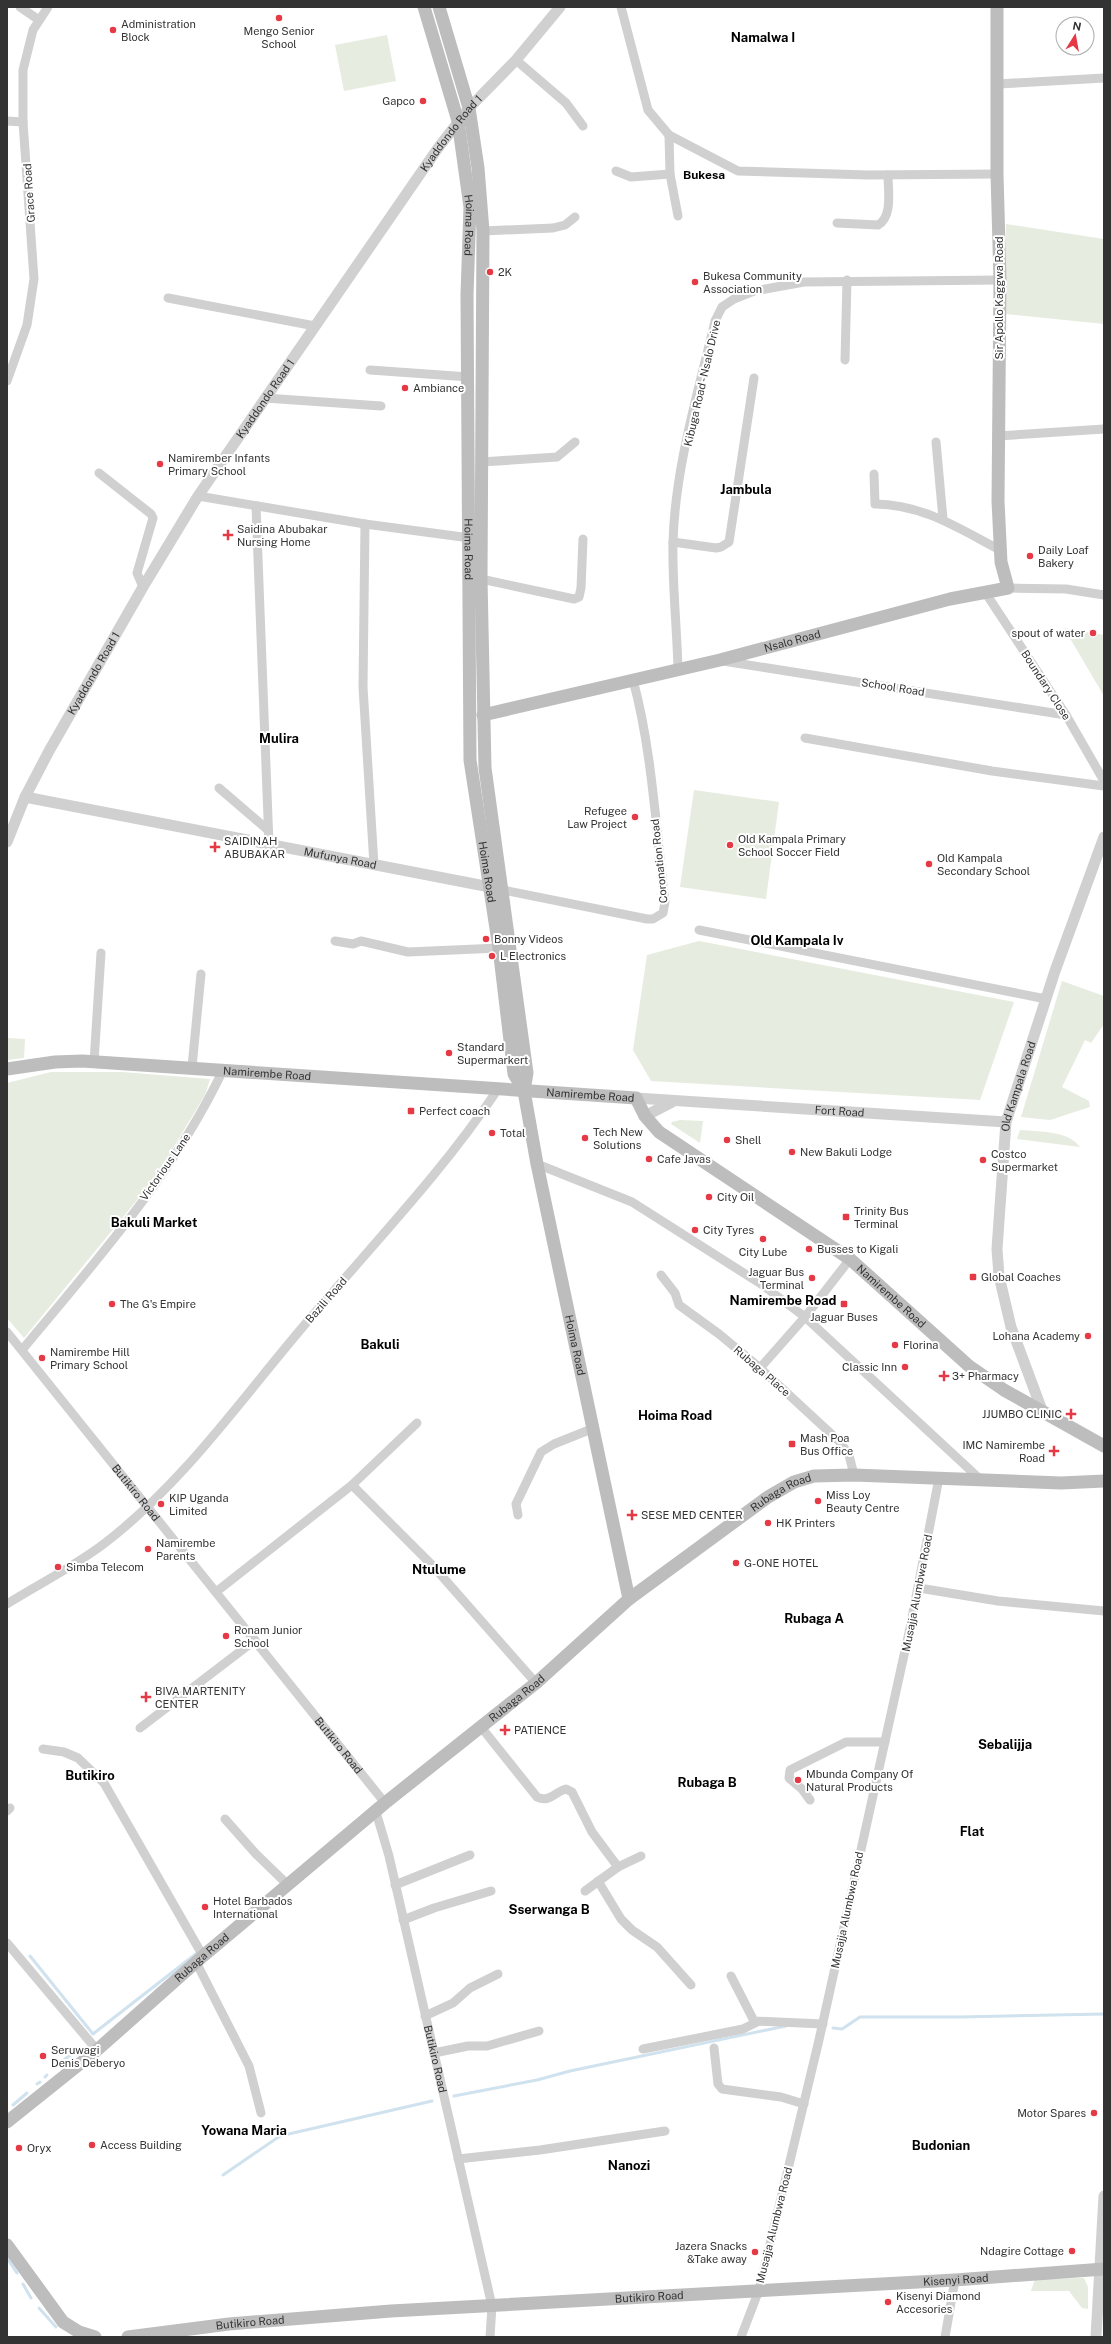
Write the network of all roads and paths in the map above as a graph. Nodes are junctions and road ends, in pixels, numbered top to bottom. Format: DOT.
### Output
graph roads {
  1 [pos="20,7"];
  2 [pos="48,7"];
  3 [pos="424,7"];
  4 [pos="439,7"];
  5 [pos="560,7"];
  6 [pos="620,7"];
  7 [pos="997,7"];
  8 [pos="39,20"];
  9 [pos="516,60"];
  10 [pos="1104,78"];
  11 [pos="998,84"];
  12 [pos="469,108"];
  13 [pos="458,121"];
  14 [pos="7,122"];
  15 [pos="23,122"];
  16 [pos="583,126"];
  17 [pos="669,135"];
  18 [pos="616,171"];
  19 [pos="670,174"];
  20 [pos="997,174"];
  21 [pos="888,175"];
  22 [pos="678,216"];
  23 [pos="575,217"];
  24 [pos="838,223"];
  25 [pos="483,231"];
  26 [pos="847,280"];
  27 [pos="1000,280"];
  28 [pos="168,298"];
  29 [pos="315,326"];
  30 [pos="845,360"];
  31 [pos="370,370"];
  32 [pos="469,378"];
  33 [pos="754,378"];
  34 [pos="7,381"];
  35 [pos="265,398"];
  36 [pos="381,406"];
  37 [pos="1104,429"];
  38 [pos="998,436"];
  39 [pos="576,442"];
  40 [pos="936,442"];
  41 [pos="482,462"];
  42 [pos="99,473"];
  43 [pos="874,474"];
  44 [pos="198,496"];
  45 [pos="256,506"];
  46 [pos="943,519"];
  47 [pos="365,524"];
  48 [pos="470,538"];
  49 [pos="583,539"];
  50 [pos="673,542"];
  51 [pos="1000,550"];
  52 [pos="481,579"];
  53 [pos="143,587"];
  54 [pos="1008,588"];
  55 [pos="985,592"];
  56 [pos="1104,595"];
  57 [pos="720,660"];
  58 [pos="678,670"];
  59 [pos="633,680"];
  60 [pos="483,715"];
  61 [pos="1066,715"];
  62 [pos="805,738"];
  63 [pos="1104,781"];
  64 [pos="1104,786"];
  65 [pos="219,788"];
  66 [pos="25,797"];
  67 [pos="268,830"];
  68 [pos="1104,836"];
  69 [pos="7,842"];
  70 [pos="269,844"];
  71 [pos="374,864"];
  72 [pos="495,888"];
  73 [pos="699,930"];
  74 [pos="335,940"];
  75 [pos="499,948"];
  76 [pos="101,952"];
  77 [pos="202,974"];
  78 [pos="1046,999"];
  79 [pos="94,1062"];
  80 [pos="192,1067"];
  81 [pos="7,1069"];
  82 [pos="223,1070"];
  83 [pos="498,1089"];
  84 [pos="524,1091"];
  85 [pos="636,1098"];
  86 [pos="672,1102"];
  87 [pos="645,1116"];
  88 [pos="1006,1122"];
  89 [pos="537,1164"];
  90 [pos="850,1259"];
  91 [pos="661,1276"];
  92 [pos="805,1317"];
  93 [pos="7,1332"];
  94 [pos="22,1350"];
  95 [pos="760,1368"];
  96 [pos="1043,1413"];
  97 [pos="417,1423"];
  98 [pos="594,1428"];
  99 [pos="1104,1446"];
  100 [pos="854,1474"];
  101 [pos="939,1478"];
  102 [pos="981,1480"];
  103 [pos="1104,1481"];
  104 [pos="352,1485"];
  105 [pos="148,1506"];
  106 [pos="518,1515"];
  107 [pos="919,1588"];
  108 [pos="216,1592"];
  109 [pos="629,1599"];
  110 [pos="7,1604"];
  111 [pos="1104,1611"];
  112 [pos="255,1640"];
  113 [pos="536,1682"];
  114 [pos="481,1727"];
  115 [pos="140,1728"];
  116 [pos="885,1742"];
  117 [pos="43,1749"];
  118 [pos="810,1800"];
  119 [pos="385,1802"];
  120 [pos="376,1812"];
  121 [pos="225,1819"];
  122 [pos="470,1855"];
  123 [pos="641,1856"];
  124 [pos="618,1867"];
  125 [pos="598,1881"];
  126 [pos="288,1885"];
  127 [pos="396,1886"];
  128 [pos="491,1891"];
  129 [pos="585,1891"];
  130 [pos="403,1920"];
  131 [pos="7,1943"];
  132 [pos="199,1959"];
  133 [pos="498,1974"];
  134 [pos="731,1976"];
  135 [pos="691,1986"];
  136 [pos="425,2016"];
  137 [pos="757,2022"];
  138 [pos="823,2024"];
  139 [pos="539,2031"];
  140 [pos="714,2048"];
  141 [pos="643,2049"];
  142 [pos="97,2050"];
  143 [pos="434,2053"];
  144 [pos="804,2104"];
  145 [pos="261,2113"];
  146 [pos="7,2122"];
  147 [pos="665,2131"];
  148 [pos="458,2159"];
  149 [pos="1104,2196"];
  150 [pos="7,2245"];
  151 [pos="1101,2269"];
  152 [pos="954,2281"];
  153 [pos="759,2290"];
  154 [pos="492,2306"];
  155 [pos="95,2337"];
  156 [pos="128,2337"];
  157 [pos="490,2337"];
  158 [pos="741,2337"];
  159 [pos="945,2337"];
  160 [pos="1096,2337"];
  1 -- 8 [label="street"];
  2 -- 8 [label="street, Grace Road"];
  3 -- 13 [label="main road, Hoima Road"];
  4 -- 12 [label="main road, Hoima Road"];
  5 -- 9 [label="street, Kyaddondo Road 1"];
  6 -- 17 [label="street"];
  7 -- 11 [label="main road, Sir Apollo Kaggwa Road"];
  8 -- 15 [label="street, Grace Road"];
  9 -- 12 [label="street, Kyaddondo Road 1"];
  9 -- 16 [label="street"];
  10 -- 11 [label="street"];
  11 -- 20 [label="main road, Sir Apollo Kaggwa Road"];
  12 -- 13 [label="street, Kyaddondo Road 1"];
  12 -- 25 [label="main road, Hoima Road"];
  13 -- 29 [label="street, Kyaddondo Road 1"];
  13 -- 32 [label="main road, Hoima Road"];
  14 -- 15 [label="street"];
  15 -- 34 [label="street, Grace Road"];
  17 -- 19 [label="street"];
  17 -- 21 [label="street"];
  18 -- 19 [label="street"];
  19 -- 22 [label="street"];
  20 -- 21 [label="street"];
  20 -- 27 [label="main road, Sir Apollo Kaggwa Road"];
  21 -- 24 [label="street"];
  23 -- 25 [label="street"];
  25 -- 41 [label="main road, Hoima Road"];
  26 -- 27 [label="street, Kibuga Road - Nsalo Drive"];
  26 -- 30 [label="street"];
  26 -- 50 [label="street, Kibuga Road - Nsalo Drive"];
  27 -- 38 [label="main road, Sir Apollo Kaggwa Road"];
  28 -- 29 [label="street"];
  29 -- 35 [label="street, Kyaddondo Road 1"];
  31 -- 32 [label="street"];
  32 -- 48 [label="main road, Hoima Road"];
  33 -- 50 [label="street"];
  35 -- 36 [label="street"];
  35 -- 44 [label="street, Kyaddondo Road 1"];
  37 -- 38 [label="street"];
  38 -- 51 [label="main road, Sir Apollo Kaggwa Road"];
  39 -- 41 [label="street"];
  40 -- 46 [label="street"];
  41 -- 52 [label="main road, Hoima Road"];
  42 -- 53 [label="street"];
  43 -- 46 [label="street"];
  44 -- 45 [label="street"];
  44 -- 53 [label="street, Kyaddondo Road 1"];
  45 -- 47 [label="street"];
  45 -- 67 [label="street"];
  46 -- 51 [label="street"];
  47 -- 48 [label="street"];
  47 -- 71 [label="street"];
  48 -- 72 [label="main road, Hoima Road"];
  49 -- 52 [label="street"];
  50 -- 58 [label="street, Kibuga Road - Nsalo Drive"];
  51 -- 54 [label="main road, Sir Apollo Kaggwa Road"];
  52 -- 60 [label="main road, Hoima Road"];
  53 -- 66 [label="street, Kyaddondo Road 1"];
  54 -- 55 [label="main road, Nsalo Road"];
  54 -- 56 [label="street, Nsalo Road"];
  55 -- 57 [label="main road, Nsalo Road"];
  55 -- 61 [label="street, Boundary Close"];
  57 -- 58 [label="main road, Nsalo Road"];
  57 -- 61 [label="street, School Road"];
  58 -- 59 [label="main road, Nsalo Road"];
  59 -- 60 [label="main road, Nsalo Road"];
  59 -- 72 [label="street, Coronation Road"];
  60 -- 72 [label="main road, Hoima Road"];
  61 -- 63 [label="street, Boundary Close"];
  62 -- 64 [label="street"];
  65 -- 67 [label="street"];
  66 -- 69 [label="street, Kyaddondo Road 1"];
  66 -- 70 [label="street, Mufunya Road"];
  67 -- 70 [label="street"];
  68 -- 78 [label="street, Old Kampala Road"];
  70 -- 71 [label="street, Mufunya Road"];
  71 -- 72 [label="street, Mufunya Road"];
  72 -- 75 [label="main road, Hoima Road"];
  72 -- 84 [label="main road, Hoima Road"];
  73 -- 78 [label="street"];
  74 -- 75 [label="street"];
  75 -- 84 [label="main road, Hoima Road"];
  76 -- 79 [label="street"];
  77 -- 80 [label="street"];
  78 -- 88 [label="street, Old Kampala Road"];
  79 -- 80 [label="main road, Namirembe Road"];
  79 -- 81 [label="main road, Namirembe Road"];
  80 -- 82 [label="main road, Namirembe Road"];
  82 -- 83 [label="main road, Namirembe Road"];
  82 -- 94 [label="street, Victorious Lane"];
  83 -- 84 [label="main road, Namirembe Road"];
  83 -- 105 [label="street, Bazili Road"];
  84 -- 85 [label="main road, Namirembe Road"];
  84 -- 89 [label="main road, Hoima Road"];
  85 -- 86 [label="street, Fort Road"];
  85 -- 87 [label="main road, Namirembe Road"];
  86 -- 87 [label="street"];
  86 -- 88 [label="street, Fort Road"];
  87 -- 90 [label="main road, Namirembe Road"];
  88 -- 96 [label="street, Old Kampala Road"];
  89 -- 92 [label="street"];
  89 -- 98 [label="main road, Hoima Road"];
  90 -- 92 [label="street"];
  90 -- 96 [label="main road, Namirembe Road"];
  91 -- 95 [label="street, Rubaga Place"];
  92 -- 95 [label="street"];
  92 -- 102 [label="street"];
  93 -- 94 [label="street, Butikiro Road"];
  94 -- 105 [label="street, Butikiro Road"];
  95 -- 100 [label="street, Rubaga Place"];
  96 -- 99 [label="main road, Namirembe Road"];
  97 -- 104 [label="street"];
  98 -- 106 [label="street"];
  98 -- 109 [label="main road, Hoima Road"];
  100 -- 101 [label="main road, Rubaga Road"];
  100 -- 109 [label="main road, Rubaga Road"];
  101 -- 102 [label="main road, Rubaga Road"];
  101 -- 107 [label="street, Musajja Alumbwa Road"];
  102 -- 103 [label="main road, Rubaga Road"];
  104 -- 108 [label="street"];
  104 -- 113 [label="street"];
  105 -- 108 [label="street, Butikiro Road"];
  105 -- 110 [label="street, Bazili Road"];
  107 -- 111 [label="street"];
  107 -- 116 [label="street, Musajja Alumbwa Road"];
  108 -- 112 [label="street, Butikiro Road"];
  109 -- 113 [label="main road, Rubaga Road"];
  112 -- 115 [label="street"];
  112 -- 119 [label="street, Butikiro Road"];
  113 -- 114 [label="main road, Rubaga Road"];
  114 -- 119 [label="main road, Rubaga Road"];
  114 -- 124 [label="street"];
  116 -- 118 [label="street"];
  116 -- 138 [label="street, Musajja Alumbwa Road"];
  117 -- 132 [label="street"];
  119 -- 120 [label="main road, Rubaga Road"];
  120 -- 126 [label="main road, Rubaga Road"];
  120 -- 127 [label="street, Butikiro Road"];
  121 -- 126 [label="street"];
  122 -- 127 [label="street"];
  123 -- 124 [label="street"];
  124 -- 125 [label="street"];
  125 -- 129 [label="street"];
  125 -- 135 [label="street"];
  126 -- 132 [label="main road, Rubaga Road"];
  127 -- 130 [label="street, Butikiro Road"];
  128 -- 130 [label="street"];
  130 -- 136 [label="street, Butikiro Road"];
  131 -- 142 [label="street"];
  132 -- 142 [label="main road, Rubaga Road"];
  132 -- 145 [label="street"];
  133 -- 136 [label="street"];
  134 -- 137 [label="street"];
  136 -- 143 [label="street, Butikiro Road"];
  137 -- 138 [label="street"];
  137 -- 141 [label="street"];
  138 -- 144 [label="street, Musajja Alumbwa Road"];
  139 -- 143 [label="street"];
  140 -- 144 [label="street"];
  142 -- 146 [label="main road, Rubaga Road"];
  143 -- 148 [label="street, Butikiro Road"];
  144 -- 153 [label="street, Musajja Alumbwa Road"];
  147 -- 148 [label="street"];
  148 -- 154 [label="street, Butikiro Road"];
  149 -- 151 [label="street"];
  150 -- 155 [label="main road"];
  151 -- 152 [label="main road, Kisenyi Road"];
  151 -- 160 [label="street"];
  152 -- 153 [label="main road, Kisenyi Road"];
  152 -- 159 [label="street"];
  153 -- 154 [label="main road, Butikiro Road"];
  153 -- 158 [label="street, Musajja Alumbwa Road"];
  154 -- 156 [label="main road, Butikiro Road"];
  154 -- 157 [label="street"];
}
